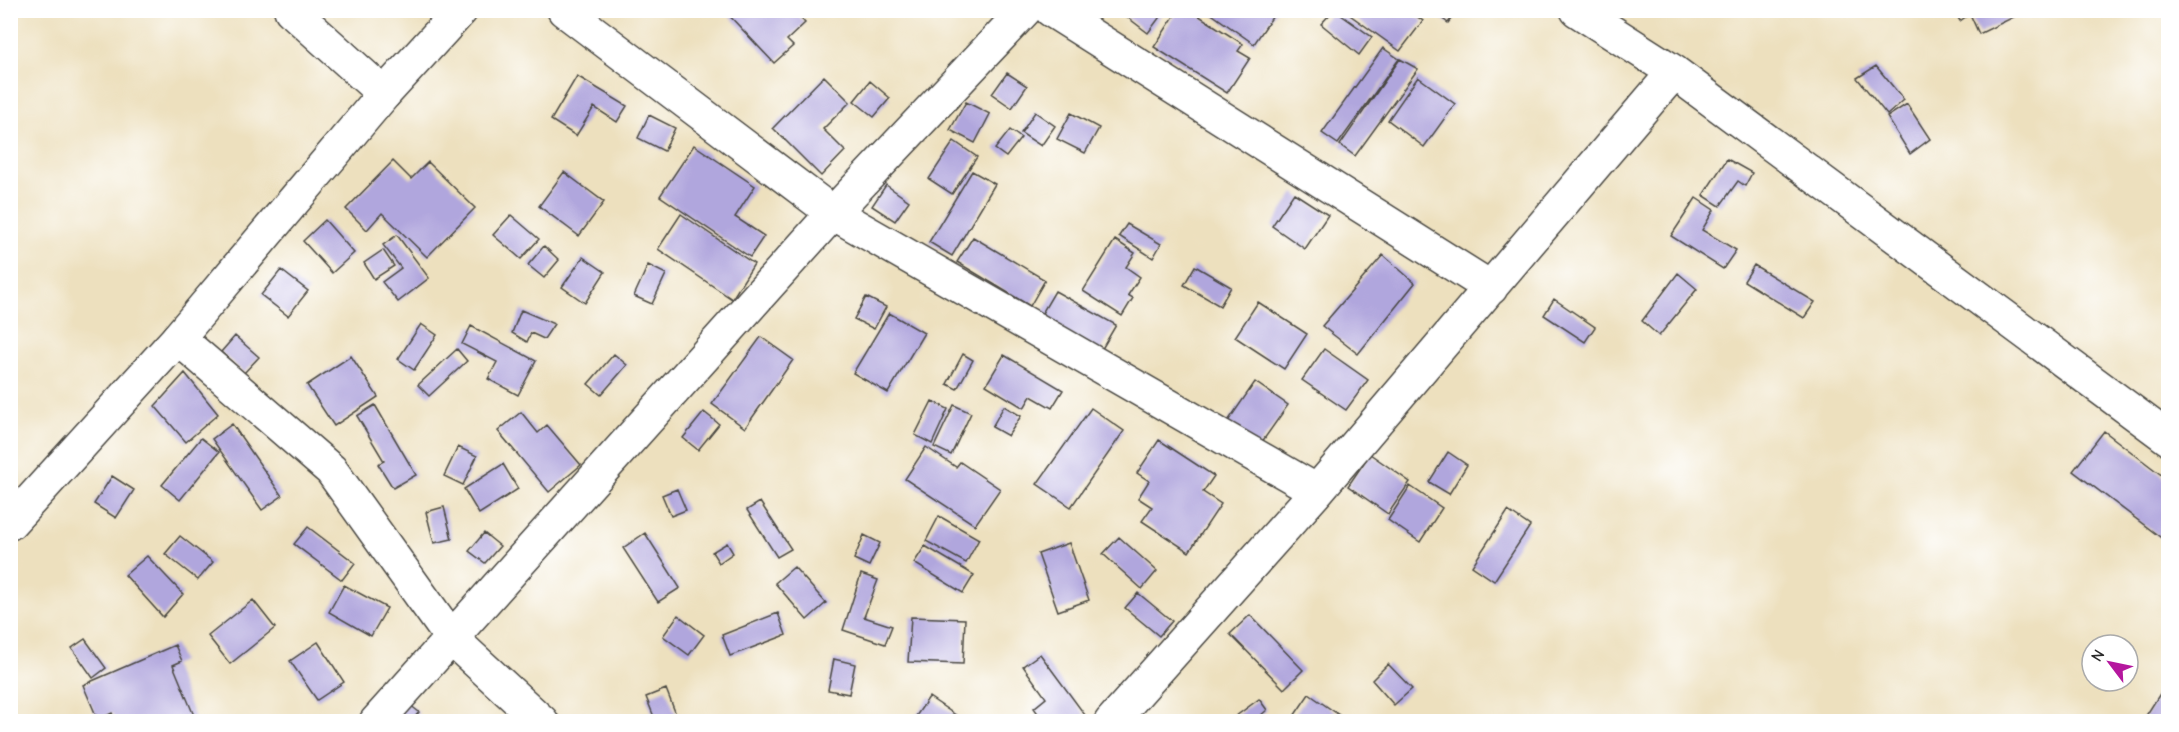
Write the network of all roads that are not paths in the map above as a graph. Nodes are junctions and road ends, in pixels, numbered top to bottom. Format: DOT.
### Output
graph roads {
  1 [pos="291,10"];
  2 [pos="461,10"];
  3 [pos="564,10"];
  4 [pos="1025,10"];
  5 [pos="1051,10"];
  6 [pos="1577,10"];
  7 [pos="1674,72"];
  8 [pos="384,94"];
  9 [pos="834,213"];
  10 [pos="1491,288"];
  11 [pos="178,338"];
  12 [pos="2169,438"];
  13 [pos="1317,491"];
  14 [pos="10,523"];
  15 [pos="452,639"];
  16 [pos="376,722"];
  17 [pos="542,722"];
  18 [pos="1111,722"];
  1 -- 8 [label="street"];
  2 -- 8 [label="street"];
  3 -- 9 [label="street"];
  4 -- 9 [label="street"];
  5 -- 10 [label="street"];
  6 -- 7 [label="street"];
  7 -- 10 [label="street"];
  7 -- 12 [label="street"];
  8 -- 11 [label="street"];
  9 -- 13 [label="street"];
  9 -- 15 [label="street"];
  10 -- 13 [label="street"];
  11 -- 14 [label="street"];
  11 -- 15 [label="street"];
  13 -- 18 [label="street"];
  15 -- 16 [label="street"];
  15 -- 17 [label="street"];
}
